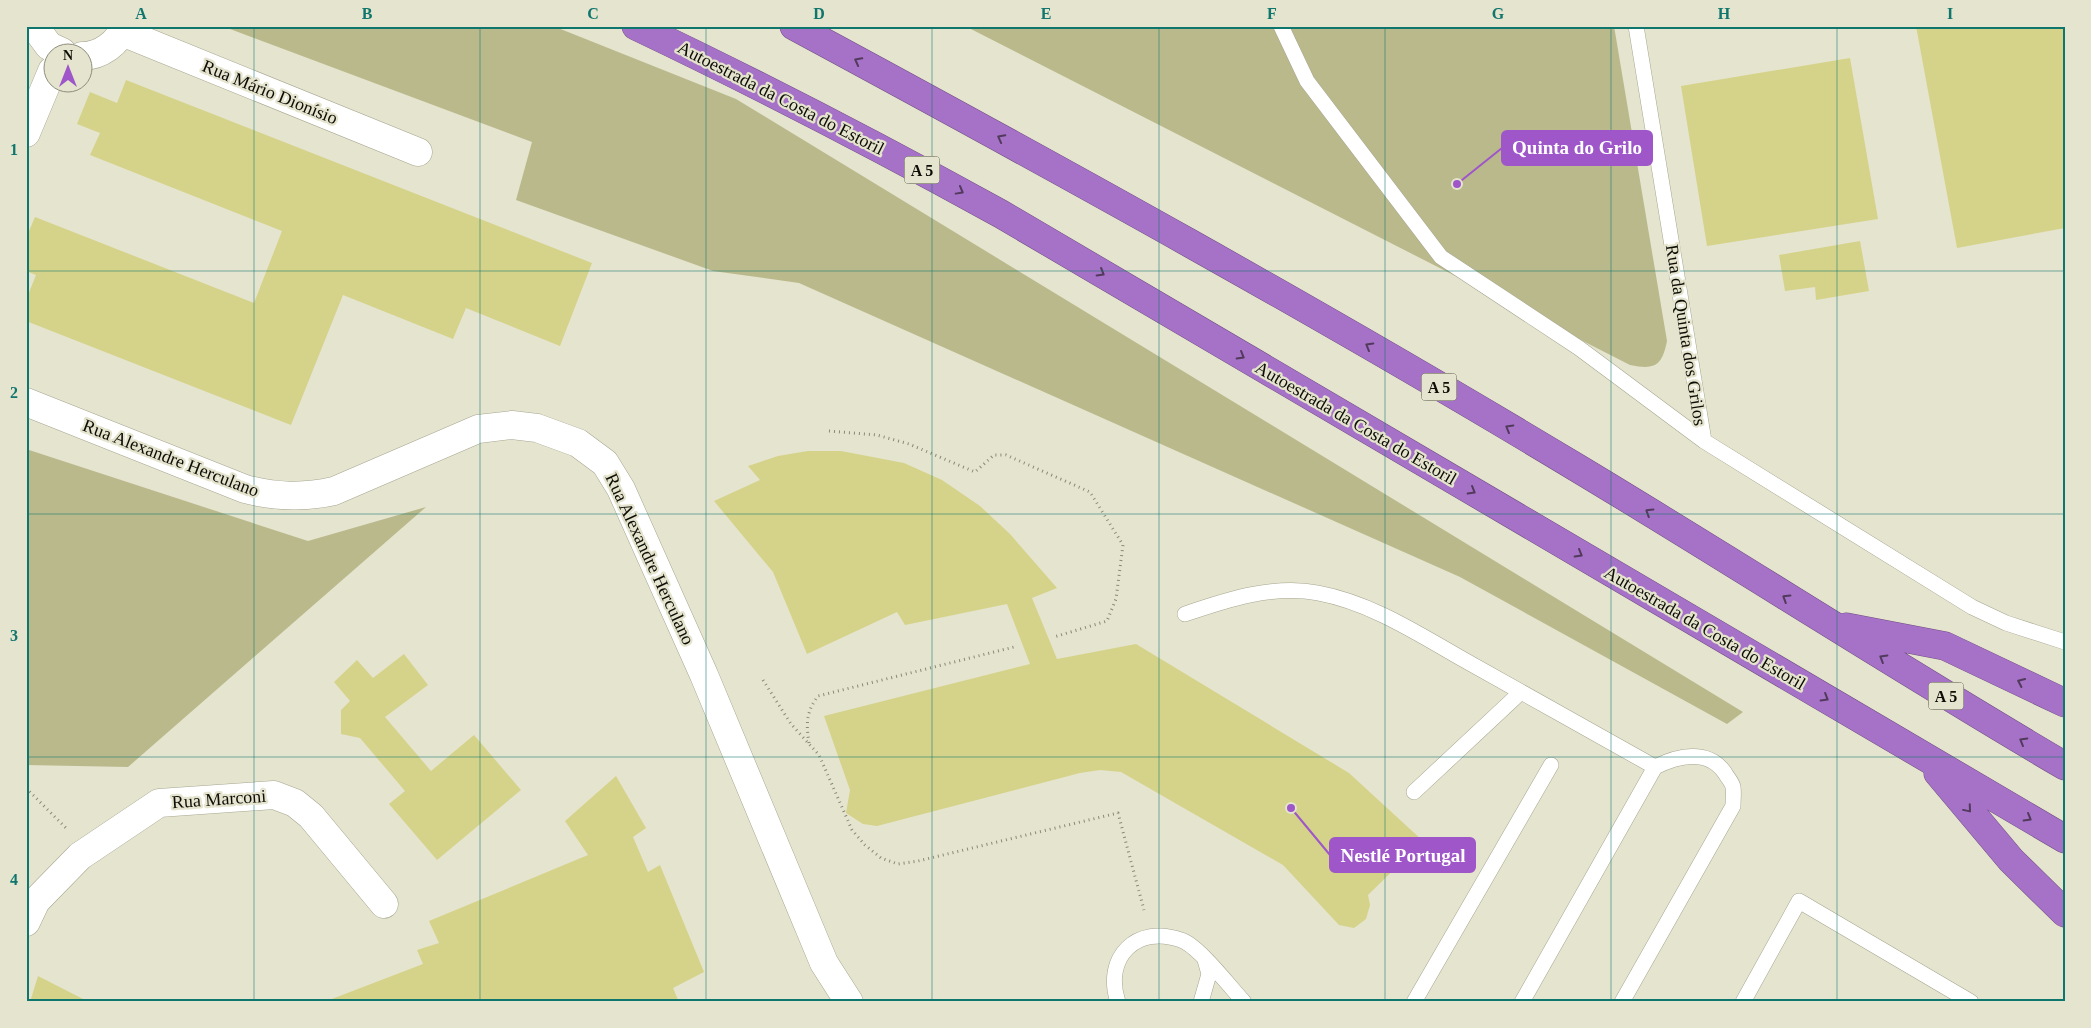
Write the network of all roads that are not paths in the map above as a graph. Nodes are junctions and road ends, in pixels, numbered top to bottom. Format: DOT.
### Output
graph roads {
  1 [pos="34,26"];
  2 [pos="636,26"];
  3 [pos="794,26"];
  4 [pos="1281,26"];
  5 [pos="1636,26"];
  6 [pos="124,29"];
  7 [pos="46,42"];
  8 [pos="92,54"];
  9 [pos="43,92"];
  10 [pos="26,133"];
  11 [pos="418,152"];
  12 [pos="26,402"];
  13 [pos="1704,441"];
  14 [pos="1185,614"];
  15 [pos="1828,624"];
  16 [pos="2065,642"];
  17 [pos="1521,692"];
  18 [pos="2065,702"];
  19 [pos="1926,758"];
  20 [pos="1551,765"];
  21 [pos="2065,766"];
  22 [pos="1655,767"];
  23 [pos="1414,792"];
  24 [pos="2065,839"];
  25 [pos="384,904"];
  26 [pos="2065,914"];
  27 [pos="26,922"];
  28 [pos="1205,960"];
  29 [pos="849,1002"];
  30 [pos="1118,1002"];
  31 [pos="1201,1002"];
  32 [pos="1244,1002"];
  33 [pos="1414,1002"];
  34 [pos="1522,1002"];
  35 [pos="1622,1002"];
  36 [pos="1743,1002"];
  37 [pos="1971,1002"];
  1 -- 7 [label="street"];
  2 -- 19 [label="highway, Autoestrada da Costa do Estoril / A 5, one-way"];
  15 -- 3 [label="highway, A 5, one-way"];
  4 -- 13 [label="lane"];
  5 -- 13 [label="lane, Rua da Quinta dos Grilos"];
  6 -- 8 [label="street, Rua Mário Dionísio"];
  6 -- 11 [label="street, Rua Mário Dionísio"];
  9 -- 10 [label="street"];
  12 -- 29 [label="street, Rua Alexandre Herculano"];
  13 -- 16 [label="lane, Rua da Quinta dos Grilos"];
  14 -- 17 [label="lane"];
  18 -- 15 [label="highway, one-way"];
  21 -- 15 [label="highway, A 5, one-way"];
  17 -- 22 [label="lane"];
  17 -- 23 [label="lane"];
  19 -- 24 [label="highway, Autoestrada da Costa do Estoril / A 5, one-way"];
  19 -- 26 [label="highway, one-way"];
  20 -- 33 [label="lane"];
  22 -- 34 [label="lane"];
  22 -- 35 [label="lane"];
  25 -- 27 [label="street, Rua Marconi"];
  28 -- 30 [label="lane"];
  28 -- 31 [label="lane"];
  28 -- 32 [label="lane"];
  36 -- 37 [label="lane"];
}
